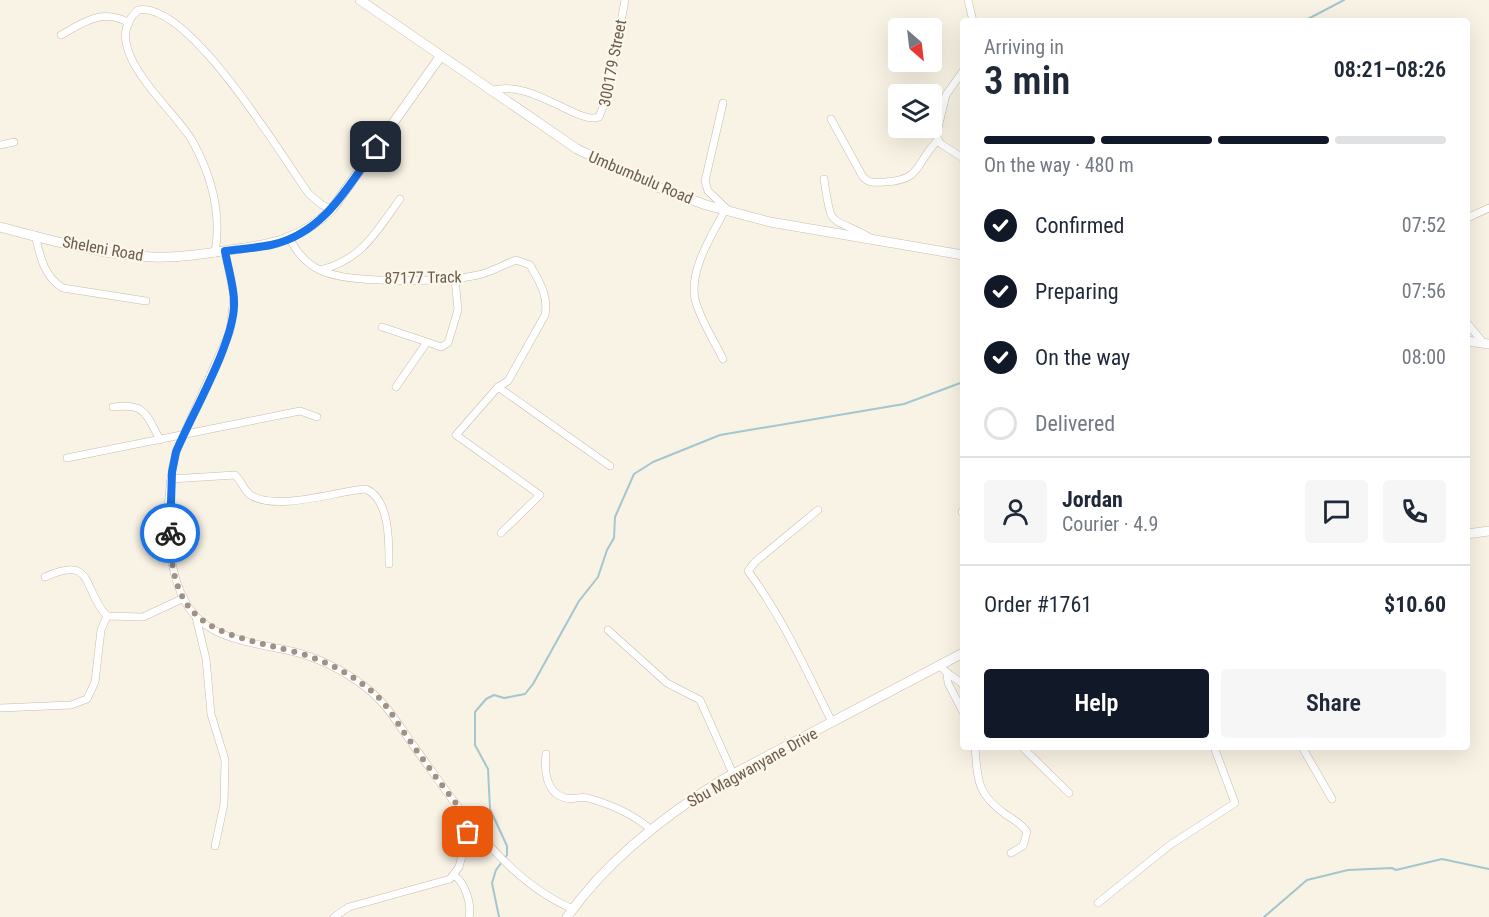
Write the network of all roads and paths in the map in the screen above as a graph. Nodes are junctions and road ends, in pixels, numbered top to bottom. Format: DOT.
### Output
graph roads {
  1 [pos="360,0"];
  2 [pos="625,0"];
  3 [pos="968,0"];
  4 [pos="972,18"];
  5 [pos="129,23"];
  6 [pos="61,35"];
  7 [pos="440,57"];
  8 [pos="960,74"];
  9 [pos="490,91"];
  10 [pos="723,103"];
  11 [pos="831,119"];
  12 [pos="937,141"];
  13 [pos="14,142"];
  14 [pos="0,146"];
  15 [pos="960,156"];
  16 [pos="824,179"];
  17 [pos="400,199"];
  18 [pos="1489,208"];
  19 [pos="332,209"];
  20 [pos="727,211"];
  21 [pos="1470,217"];
  22 [pos="0,226"];
  23 [pos="35,235"];
  24 [pos="290,239"];
  25 [pos="877,241"];
  26 [pos="220,252"];
  27 [pos="960,255"];
  28 [pos="320,270"];
  29 [pos="456,278"];
  30 [pos="146,301"];
  31 [pos="382,327"];
  32 [pos="1470,328"];
  33 [pos="1489,338"];
  34 [pos="427,342"];
  35 [pos="1478,342"];
  36 [pos="723,359"];
  37 [pos="396,387"];
  38 [pos="498,387"];
  39 [pos="113,407"];
  40 [pos="317,417"];
  41 [pos="183,436"];
  42 [pos="160,440"];
  43 [pos="67,458"];
  44 [pos="610,466"];
  45 [pos="171,479"];
  46 [pos="818,510"];
  47 [pos="1489,531"];
  48 [pos="501,534"];
  49 [pos="1470,534"];
  50 [pos="389,564"];
  51 [pos="45,577"];
  52 [pos="184,598"];
  53 [pos="107,615"];
  54 [pos="195,616"];
  55 [pos="608,630"];
  56 [pos="960,655"];
  57 [pos="940,665"];
  58 [pos="947,673"];
  59 [pos="960,683"];
  60 [pos="960,706"];
  61 [pos="0,708"];
  62 [pos="832,722"];
  63 [pos="975,750"];
  64 [pos="1025,750"];
  65 [pos="1215,750"];
  66 [pos="1304,750"];
  67 [pos="546,754"];
  68 [pos="734,774"];
  69 [pos="1069,793"];
  70 [pos="1332,799"];
  71 [pos="471,822"];
  72 [pos="651,830"];
  73 [pos="215,846"];
  74 [pos="1011,853"];
  75 [pos="455,876"];
  76 [pos="1098,903"];
  77 [pos="570,913"];
  78 [pos="334,917"];
  79 [pos="469,917"];
  1 -- 7 [label="main road, Umbumbulu Road"];
  2 -- 9 [label="street, 300179 Street"];
  3 -- 4 [label="street"];
  5 -- 6 [label="street"];
  5 -- 19 [label="street"];
  5 -- 26 [label="street"];
  7 -- 9 [label="main road, Umbumbulu Road"];
  7 -- 19 [label="main road, Sheleni Road"];
  8 -- 12 [label="street"];
  9 -- 20 [label="main road, Umbumbulu Road"];
  10 -- 20 [label="street"];
  11 -- 12 [label="street"];
  12 -- 15 [label="street"];
  13 -- 14 [label="street"];
  16 -- 25 [label="street"];
  17 -- 28 [label="street"];
  18 -- 21 [label="street"];
  19 -- 24 [label="main road, Sheleni Road"];
  20 -- 25 [label="main road, Umbumbulu Road"];
  20 -- 36 [label="street"];
  22 -- 23 [label="main road, Sheleni Road"];
  23 -- 26 [label="main road, Sheleni Road"];
  23 -- 30 [label="street"];
  24 -- 26 [label="main road, Sheleni Road"];
  24 -- 28 [label="street, 87177 Track"];
  25 -- 27 [label="main road, Umbumbulu Road"];
  26 -- 41 [label="street"];
  28 -- 29 [label="street, 87177 Track"];
  29 -- 34 [label="street"];
  29 -- 38 [label="street, 87177 Track"];
  31 -- 34 [label="street"];
  32 -- 35 [label="street"];
  33 -- 35 [label="street"];
  34 -- 37 [label="street"];
  38 -- 44 [label="street"];
  38 -- 48 [label="street"];
  39 -- 42 [label="street"];
  40 -- 41 [label="street"];
  41 -- 42 [label="street"];
  41 -- 45 [label="street"];
  42 -- 43 [label="street"];
  45 -- 50 [label="street"];
  45 -- 52 [label="street"];
  46 -- 62 [label="street"];
  47 -- 49 [label="main road"];
  51 -- 53 [label="street"];
  52 -- 53 [label="street"];
  52 -- 54 [label="street"];
  53 -- 61 [label="street"];
  54 -- 71 [label="street"];
  54 -- 73 [label="street"];
  55 -- 68 [label="street"];
  56 -- 57 [label="main road, Sbu Magwanyane Drive"];
  57 -- 58 [label="street"];
  57 -- 62 [label="main road, Sbu Magwanyane Drive"];
  58 -- 59 [label="street"];
  58 -- 60 [label="street"];
  62 -- 68 [label="main road, Sbu Magwanyane Drive"];
  63 -- 74 [label="street"];
  64 -- 69 [label="street"];
  65 -- 76 [label="street"];
  66 -- 70 [label="street"];
  67 -- 72 [label="street"];
  68 -- 72 [label="main road, Sbu Magwanyane Drive"];
  71 -- 75 [label="street"];
  71 -- 77 [label="street"];
  72 -- 77 [label="main road, Sbu Magwanyane Drive"];
  75 -- 78 [label="street"];
  75 -- 79 [label="street"];
}
